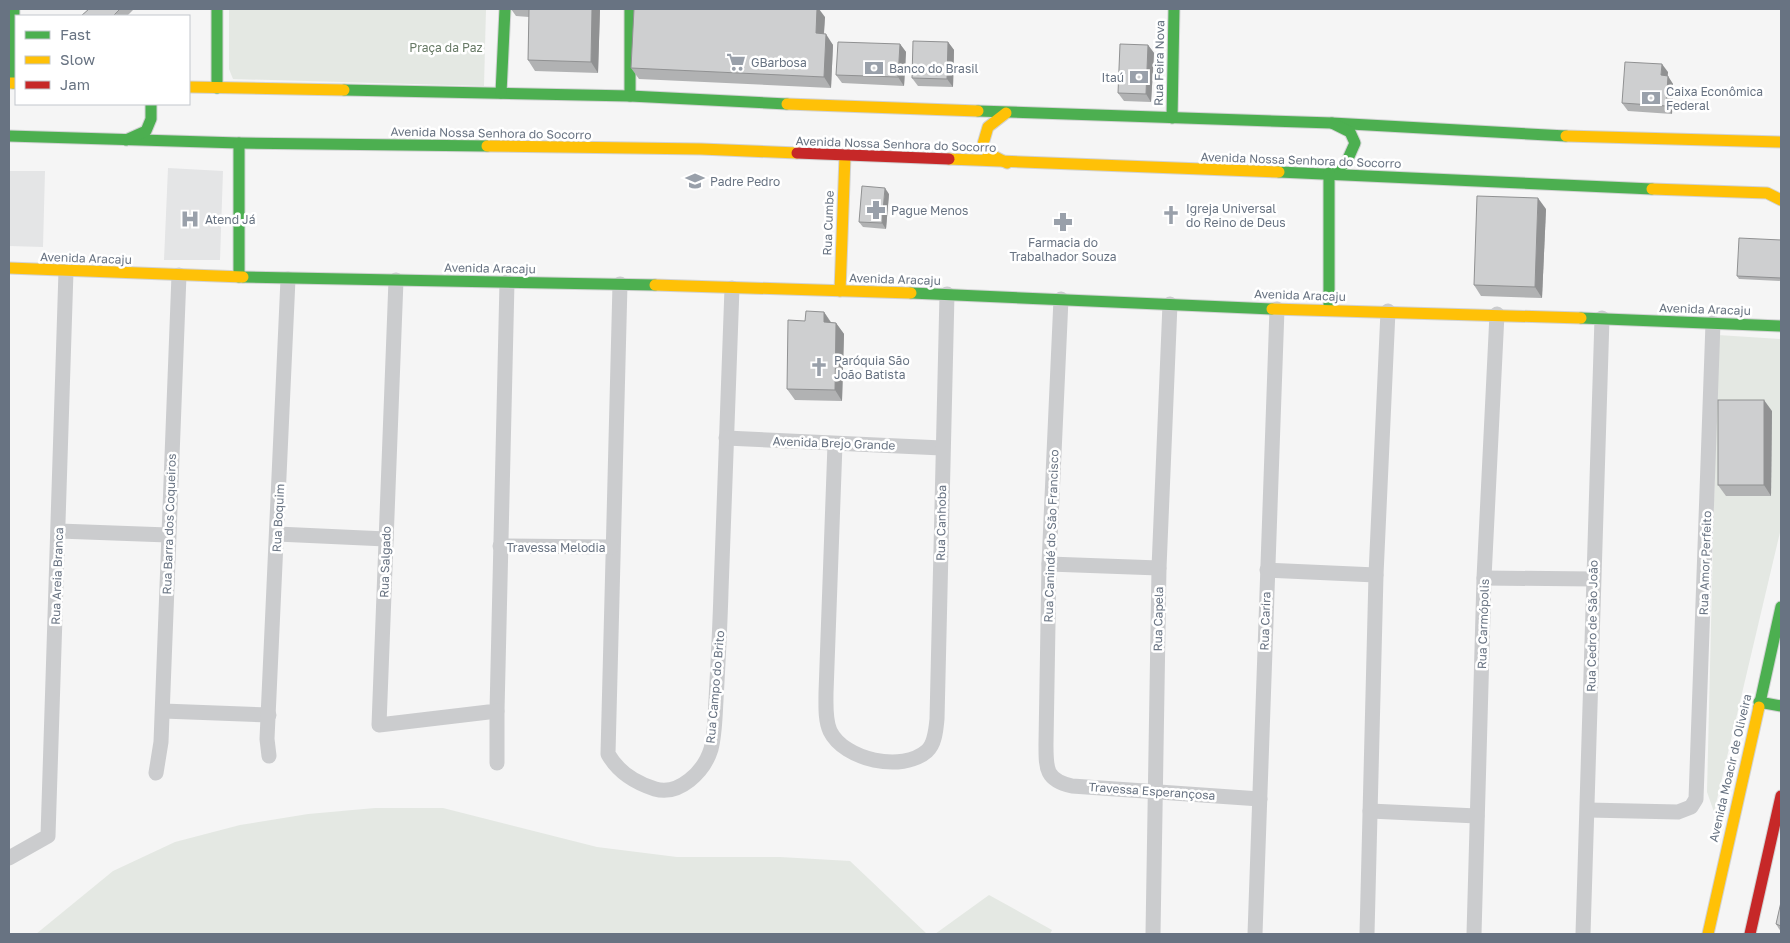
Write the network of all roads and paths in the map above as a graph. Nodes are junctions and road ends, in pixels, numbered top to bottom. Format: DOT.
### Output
graph roads {
  1 [pos="14,9"];
  2 [pos="217,9"];
  3 [pos="505,9"];
  4 [pos="630,9"];
  5 [pos="1174,9"];
  6 [pos="13,83"];
  7 [pos="190,88"];
  8 [pos="217,88"];
  9 [pos="501,93"];
  10 [pos="630,96"];
  11 [pos="151,105"];
  12 [pos="1006,113"];
  13 [pos="1172,118"];
  14 [pos="1332,123"];
  15 [pos="9,136"];
  16 [pos="126,140"];
  17 [pos="1781,142"];
  18 [pos="239,143"];
  19 [pos="845,156"];
  20 [pos="1007,163"];
  21 [pos="1331,173"];
  22 [pos="1781,200"];
  23 [pos="9,268"];
  24 [pos="66,271"];
  25 [pos="179,275"];
  26 [pos="239,277"];
  27 [pos="288,279"];
  28 [pos="396,280"];
  29 [pos="507,282"];
  30 [pos="620,284"];
  31 [pos="732,288"];
  32 [pos="840,291"];
  33 [pos="947,294"];
  34 [pos="1061,299"];
  35 [pos="1170,304"];
  36 [pos="1277,309"];
  37 [pos="1330,309"];
  38 [pos="1388,312"];
  39 [pos="1497,314"];
  40 [pos="1602,318"];
  41 [pos="1713,323"];
  42 [pos="1781,326"];
  43 [pos="726,438"];
  44 [pos="835,444"];
  45 [pos="942,448"];
  46 [pos="59,531"];
  47 [pos="277,534"];
  48 [pos="168,535"];
  49 [pos="386,539"];
  50 [pos="500,546"];
  51 [pos="611,547"];
  52 [pos="1049,564"];
  53 [pos="1159,568"];
  54 [pos="1267,570"];
  55 [pos="1376,575"];
  56 [pos="1484,578"];
  57 [pos="1593,579"];
  58 [pos="1781,607"];
  59 [pos="1759,702"];
  60 [pos="1781,706"];
  61 [pos="497,710"];
  62 [pos="163,711"];
  63 [pos="268,715"];
  64 [pos="269,756"];
  65 [pos="497,763"];
  66 [pos="156,773"];
  67 [pos="1048,773"];
  68 [pos="1154,792"];
  69 [pos="1781,796"];
  70 [pos="1260,799"];
  71 [pos="1588,810"];
  72 [pos="1370,811"];
  73 [pos="1477,816"];
  74 [pos="9,858"];
  75 [pos="1153,934"];
  76 [pos="1255,934"];
  77 [pos="1367,934"];
  78 [pos="1474,934"];
  79 [pos="1583,934"];
  80 [pos="1708,934"];
  81 [pos="1750,934"];
  1 -- 6 [label="main road"];
  2 -- 8 [label="main road"];
  3 -- 9 [label="main road"];
  4 -- 10 [label="main road"];
  5 -- 13 [label="main road, Rua Feira Nova"];
  7 -- 8 [label="main road"];
  8 -- 9 [label="main road"];
  9 -- 10 [label="main road"];
  10 -- 12 [label="main road"];
  11 -- 16 [label="main road"];
  12 -- 13 [label="main road"];
  12 -- 20 [label="main road"];
  13 -- 14 [label="main road"];
  14 -- 17 [label="main road"];
  14 -- 21 [label="main road"];
  15 -- 16 [label="main road, Avenida Nossa Senhora do Socorro"];
  16 -- 18 [label="main road, Avenida Nossa Senhora do Socorro"];
  18 -- 19 [label="main road, Avenida Nossa Senhora do Socorro"];
  18 -- 26 [label="main road"];
  19 -- 20 [label="main road, Avenida Nossa Senhora do Socorro"];
  19 -- 32 [label="main road, Rua Cumbe"];
  20 -- 21 [label="main road, Avenida Nossa Senhora do Socorro"];
  21 -- 22 [label="main road, Avenida Nossa Senhora do Socorro"];
  21 -- 37 [label="main road"];
  23 -- 24 [label="main road, Avenida Aracaju"];
  24 -- 25 [label="main road, Avenida Aracaju"];
  24 -- 46 [label="street, Rua Areia Branca"];
  25 -- 26 [label="main road, Avenida Aracaju"];
  25 -- 48 [label="street, Rua Barra dos Coqueiros"];
  26 -- 27 [label="main road, Avenida Aracaju"];
  27 -- 28 [label="main road, Avenida Aracaju"];
  27 -- 47 [label="street, Rua Boquim"];
  28 -- 29 [label="main road, Avenida Aracaju"];
  28 -- 49 [label="street, Rua Salgado"];
  29 -- 30 [label="main road, Avenida Aracaju"];
  29 -- 50 [label="street"];
  30 -- 31 [label="main road, Avenida Aracaju"];
  30 -- 51 [label="street, Rua Campo do Brito"];
  31 -- 32 [label="main road, Avenida Aracaju"];
  31 -- 43 [label="street, Rua Campo do Brito"];
  32 -- 33 [label="main road, Avenida Aracaju"];
  33 -- 34 [label="main road, Avenida Aracaju"];
  33 -- 45 [label="street, Rua Canhoba"];
  34 -- 35 [label="main road, Avenida Aracaju"];
  34 -- 52 [label="street, Rua Canindé do São Francisco"];
  35 -- 36 [label="main road, Avenida Aracaju"];
  35 -- 53 [label="street, Rua Capela"];
  36 -- 37 [label="main road, Avenida Aracaju"];
  36 -- 54 [label="street, Rua Carira"];
  37 -- 38 [label="main road, Avenida Aracaju"];
  38 -- 39 [label="main road, Avenida Aracaju"];
  38 -- 55 [label="street"];
  39 -- 40 [label="main road, Avenida Aracaju"];
  39 -- 56 [label="street, Rua Carmópolis"];
  40 -- 41 [label="main road, Avenida Aracaju"];
  40 -- 57 [label="street, Rua Cedro de São João"];
  41 -- 42 [label="main road, Avenida Aracaju"];
  41 -- 71 [label="street, Rua Amor Perfeito"];
  43 -- 44 [label="street, Avenida Brejo Grande"];
  43 -- 51 [label="street, Rua Campo do Brito"];
  44 -- 45 [label="street, Avenida Brejo Grande"];
  44 -- 45 [label="street, Rua Canhoba"];
  46 -- 48 [label="street"];
  46 -- 74 [label="street, Rua Areia Branca"];
  47 -- 49 [label="street"];
  47 -- 63 [label="street, Rua Boquim"];
  48 -- 62 [label="street, Rua Barra dos Coqueiros"];
  49 -- 61 [label="street, Rua Salgado"];
  50 -- 51 [label="street, Travessa Melodia"];
  50 -- 61 [label="street"];
  52 -- 53 [label="street"];
  52 -- 67 [label="street, Rua Canindé do São Francisco"];
  53 -- 68 [label="street, Rua Capela"];
  54 -- 55 [label="street"];
  54 -- 70 [label="street, Rua Carira"];
  55 -- 72 [label="street"];
  56 -- 57 [label="street"];
  56 -- 73 [label="street, Rua Carmópolis"];
  57 -- 71 [label="street, Rua Cedro de São João"];
  58 -- 59 [label="main road, Avenida Moacir de Oliveira"];
  59 -- 60 [label="main road"];
  59 -- 80 [label="main road, Avenida Moacir de Oliveira"];
  61 -- 65 [label="street"];
  62 -- 63 [label="street"];
  62 -- 66 [label="street, Rua Barra dos Coqueiros"];
  63 -- 64 [label="street, Rua Boquim"];
  67 -- 68 [label="street, Travessa Esperançosa"];
  68 -- 70 [label="street, Travessa Esperançosa"];
  68 -- 75 [label="street, Rua Capela"];
  69 -- 81 [label="main road"];
  70 -- 76 [label="street, Rua Carira"];
  71 -- 79 [label="street, Rua Cedro de São João"];
  72 -- 73 [label="street"];
  72 -- 77 [label="street"];
  73 -- 78 [label="street, Rua Carmópolis"];
}
